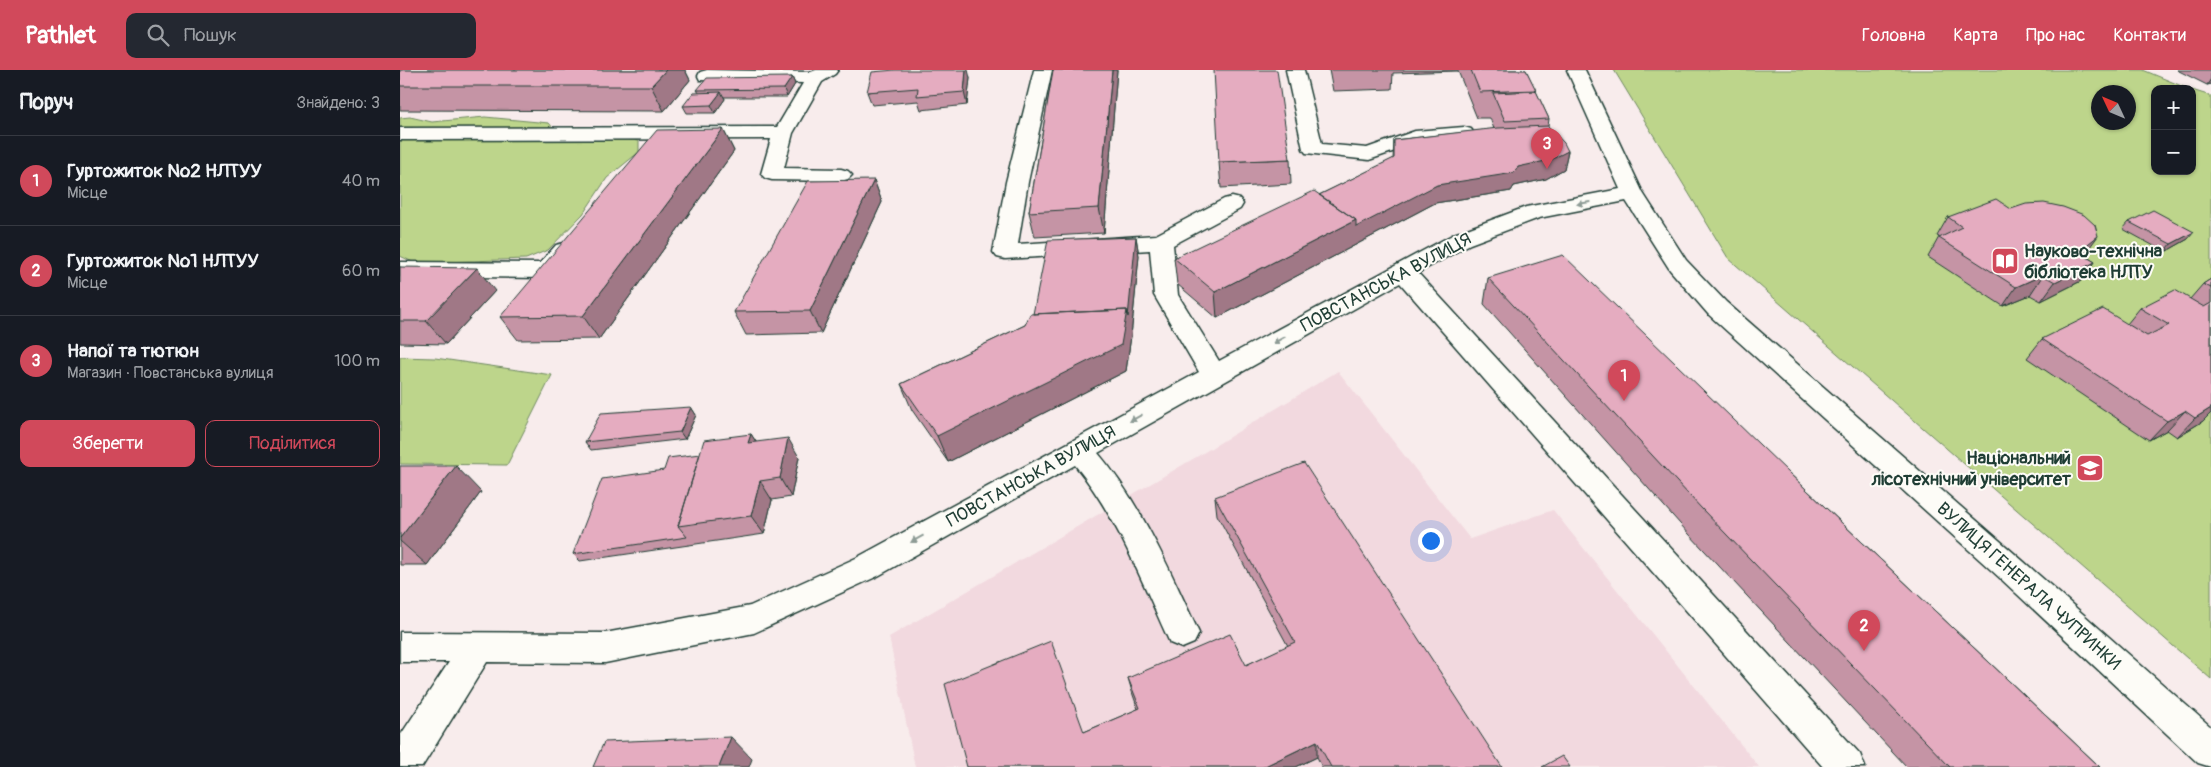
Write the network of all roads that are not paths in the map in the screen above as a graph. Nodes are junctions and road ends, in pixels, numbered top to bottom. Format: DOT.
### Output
graph roads {
  1 [pos="1043,70"];
  2 [pos="1295,70"];
  3 [pos="1576,70"];
  4 [pos="822,74"];
  5 [pos="707,76"];
  6 [pos="661,133"];
  7 [pos="783,133"];
  8 [pos="1464,133"];
  9 [pos="400,134"];
  10 [pos="642,156"];
  11 [pos="841,175"];
  12 [pos="1632,193"];
  13 [pos="1232,204"];
  14 [pos="578,233"];
  15 [pos="1161,242"];
  16 [pos="400,269"];
  17 [pos="1403,272"];
  18 [pos="1214,376"];
  19 [pos="1079,450"];
  20 [pos="1182,634"];
  21 [pos="400,647"];
  22 [pos="477,648"];
  23 [pos="2211,751"];
  24 [pos="401,767"];
  25 [pos="1847,767"];
  1 -- 15 [label="street"];
  2 -- 8 [label="street"];
  3 -- 12 [label="street, ВУЛИЦЯ ГЕНЕРАЛА ЧУПРИНКИ"];
  4 -- 5 [label="street"];
  4 -- 7 [label="street"];
  6 -- 7 [label="street"];
  6 -- 9 [label="street"];
  6 -- 10 [label="street"];
  7 -- 11 [label="street"];
  12 -- 17 [label="street, ПОВСТАНСЬКА ВУЛИЦЯ, one-way"];
  12 -- 23 [label="street, ВУЛИЦЯ ГЕНЕРАЛА ЧУПРИНКИ"];
  13 -- 15 [label="street"];
  14 -- 16 [label="street"];
  15 -- 18 [label="street"];
  17 -- 18 [label="street, ПОВСТАНСЬКА ВУЛИЦЯ, one-way"];
  17 -- 25 [label="street"];
  18 -- 19 [label="street, ПОВСТАНСЬКА ВУЛИЦЯ, one-way"];
  19 -- 20 [label="street"];
  19 -- 22 [label="street, ПОВСТАНСЬКА ВУЛИЦЯ, one-way"];
  21 -- 22 [label="street, ПОВСТАНСЬКА ВУЛИЦЯ"];
  22 -- 24 [label="street"];
}
